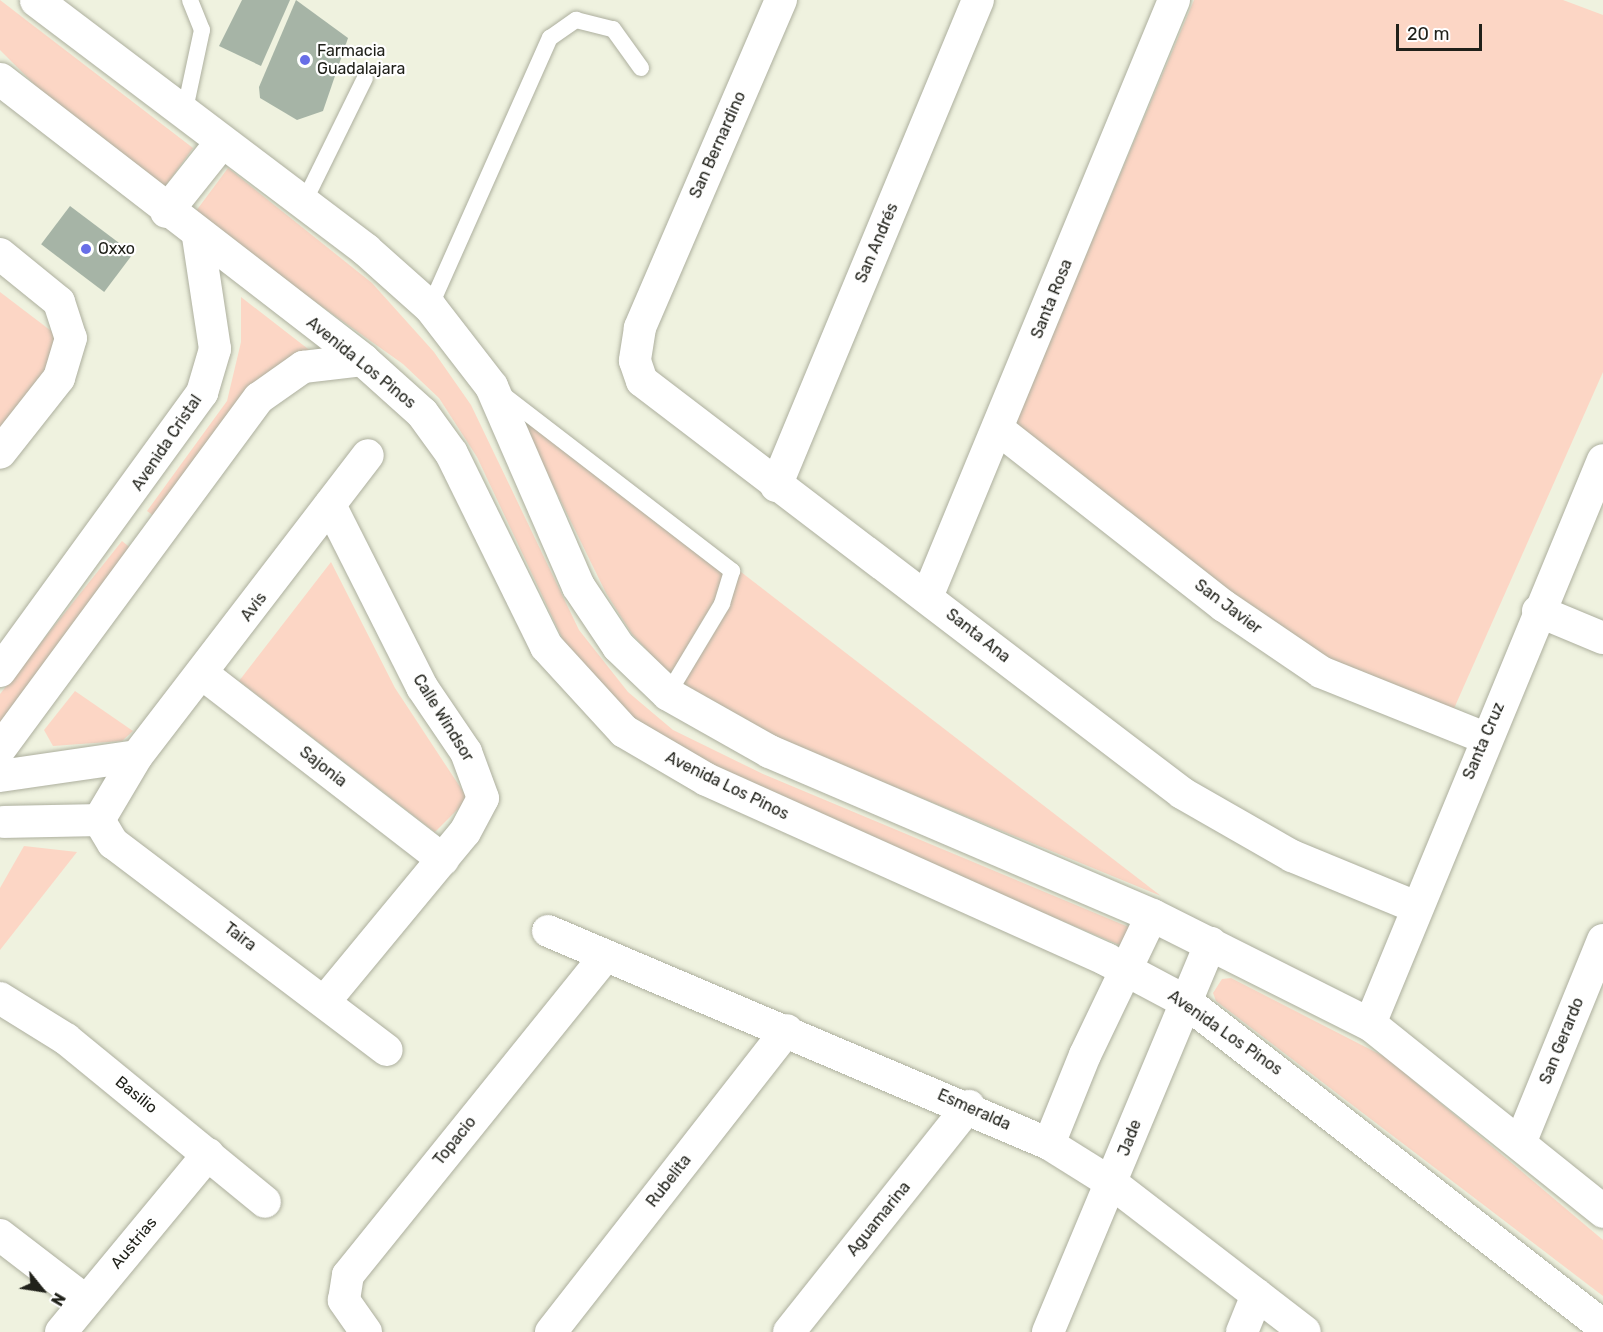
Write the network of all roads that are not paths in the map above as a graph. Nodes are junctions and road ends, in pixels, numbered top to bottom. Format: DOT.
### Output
graph roads {
  1 [pos="36,0"];
  2 [pos="190,0"];
  3 [pos="781,0"];
  4 [pos="978,0"];
  5 [pos="1168,2"];
  6 [pos="641,68"];
  7 [pos="365,78"];
  8 [pos="0,79"];
  9 [pos="184,114"];
  10 [pos="220,143"];
  11 [pos="303,204"];
  12 [pos="166,211"];
  13 [pos="198,236"];
  14 [pos="0,254"];
  15 [pos="655,290"];
  16 [pos="430,307"];
  17 [pos="363,360"];
  18 [pos="491,386"];
  19 [pos="998,429"];
  20 [pos="0,453"];
  21 [pos="368,455"];
  22 [pos="1603,460"];
  23 [pos="776,486"];
  24 [pos="330,505"];
  25 [pos="123,508"];
  26 [pos="156,532"];
  27 [pos="927,597"];
  28 [pos="1538,611"];
  29 [pos="1603,638"];
  30 [pos="0,671"];
  31 [pos="204,675"];
  32 [pos="668,694"];
  33 [pos="1485,738"];
  34 [pos="0,749"];
  35 [pos="137,756"];
  36 [pos="0,776"];
  37 [pos="1,818"];
  38 [pos="99,820"];
  39 [pos="443,860"];
  40 [pos="1416,907"];
  41 [pos="1152,915"];
  42 [pos="549,931"];
  43 [pos="1603,940"];
  44 [pos="1211,943"];
  45 [pos="605,956"];
  46 [pos="1127,970"];
  47 [pos="0,998"];
  48 [pos="325,1001"];
  49 [pos="1185,1001"];
  50 [pos="1370,1024"];
  51 [pos="788,1030"];
  52 [pos="387,1050"];
  53 [pos="969,1106"];
  54 [pos="1521,1141"];
  55 [pos="1049,1144"];
  56 [pos="208,1154"];
  57 [pos="1113,1184"];
  58 [pos="265,1202"];
  59 [pos="1603,1210"];
  60 [pos="0,1235"];
  61 [pos="1257,1295"];
  62 [pos="86,1301"];
  63 [pos="1603,1326"];
  64 [pos="61,1332"];
  65 [pos="366,1332"];
  66 [pos="551,1332"];
  67 [pos="789,1332"];
  68 [pos="1048,1332"];
  69 [pos="1242,1332"];
  70 [pos="1305,1332"];
  1 -- 9 [label="street"];
  2 -- 9 [label="lane"];
  3 -- 15 [label="street, San Bernardino"];
  4 -- 23 [label="street, San Andrés"];
  5 -- 19 [label="street, Santa Rosa"];
  6 -- 16 [label="lane"];
  7 -- 11 [label="lane"];
  8 -- 12 [label="street, Avenida Los Pinos"];
  9 -- 10 [label="street"];
  10 -- 11 [label="street"];
  10 -- 12 [label="street"];
  11 -- 16 [label="street"];
  12 -- 13 [label="street, Avenida Los Pinos"];
  13 -- 17 [label="street, Avenida Los Pinos"];
  13 -- 25 [label="street, Avenida Cristal"];
  14 -- 20 [label="street"];
  15 -- 23 [label="street, Santa Ana"];
  16 -- 18 [label="street"];
  17 -- 26 [label="street"];
  17 -- 46 [label="street, Avenida Los Pinos"];
  18 -- 32 [label="street"];
  18 -- 32 [label="lane"];
  19 -- 27 [label="street, Santa Rosa"];
  19 -- 33 [label="street, San Javier"];
  21 -- 24 [label="street, Avis"];
  22 -- 28 [label="street, Santa Cruz"];
  23 -- 27 [label="street, Santa Ana"];
  24 -- 31 [label="street, Avis"];
  24 -- 39 [label="street, Calle Windsor"];
  25 -- 26 [label="street, Avenida Cristal"];
  25 -- 30 [label="street, Avenida Cristal"];
  26 -- 34 [label="street"];
  27 -- 40 [label="street, Santa Ana"];
  28 -- 29 [label="street"];
  28 -- 33 [label="street, Santa Cruz"];
  31 -- 35 [label="street, Avis"];
  31 -- 39 [label="street, Sajonia"];
  32 -- 41 [label="street"];
  33 -- 40 [label="street, Santa Cruz"];
  35 -- 36 [label="street"];
  35 -- 38 [label="street, Avis"];
  37 -- 38 [label="street"];
  38 -- 48 [label="street, Taira"];
  39 -- 48 [label="street, Calle Windsor"];
  40 -- 50 [label="street, Santa Cruz"];
  41 -- 44 [label="street"];
  41 -- 46 [label="street"];
  42 -- 45 [label="street, Esmeralda"];
  43 -- 54 [label="street, San Gerardo"];
  44 -- 49 [label="street, Jade"];
  44 -- 50 [label="street"];
  45 -- 51 [label="street, Esmeralda"];
  45 -- 65 [label="street, Topacio"];
  46 -- 49 [label="street, Avenida Los Pinos"];
  46 -- 55 [label="street"];
  47 -- 56 [label="street, Basilio"];
  48 -- 52 [label="street, Taira"];
  49 -- 57 [label="street, Jade"];
  49 -- 63 [label="street, Avenida Los Pinos"];
  50 -- 54 [label="street"];
  51 -- 53 [label="street, Esmeralda"];
  51 -- 66 [label="street, Rubelita"];
  53 -- 55 [label="street, Esmeralda"];
  53 -- 67 [label="street, Aguamarina"];
  54 -- 59 [label="street"];
  55 -- 57 [label="street, Esmeralda"];
  56 -- 58 [label="street, Basilio"];
  56 -- 62 [label="street, Austrias"];
  57 -- 61 [label="street, Esmeralda"];
  57 -- 68 [label="street, Jade"];
  60 -- 62 [label="street"];
  61 -- 69 [label="street"];
  61 -- 70 [label="street, Esmeralda"];
  62 -- 64 [label="street, Austrias"];
}
